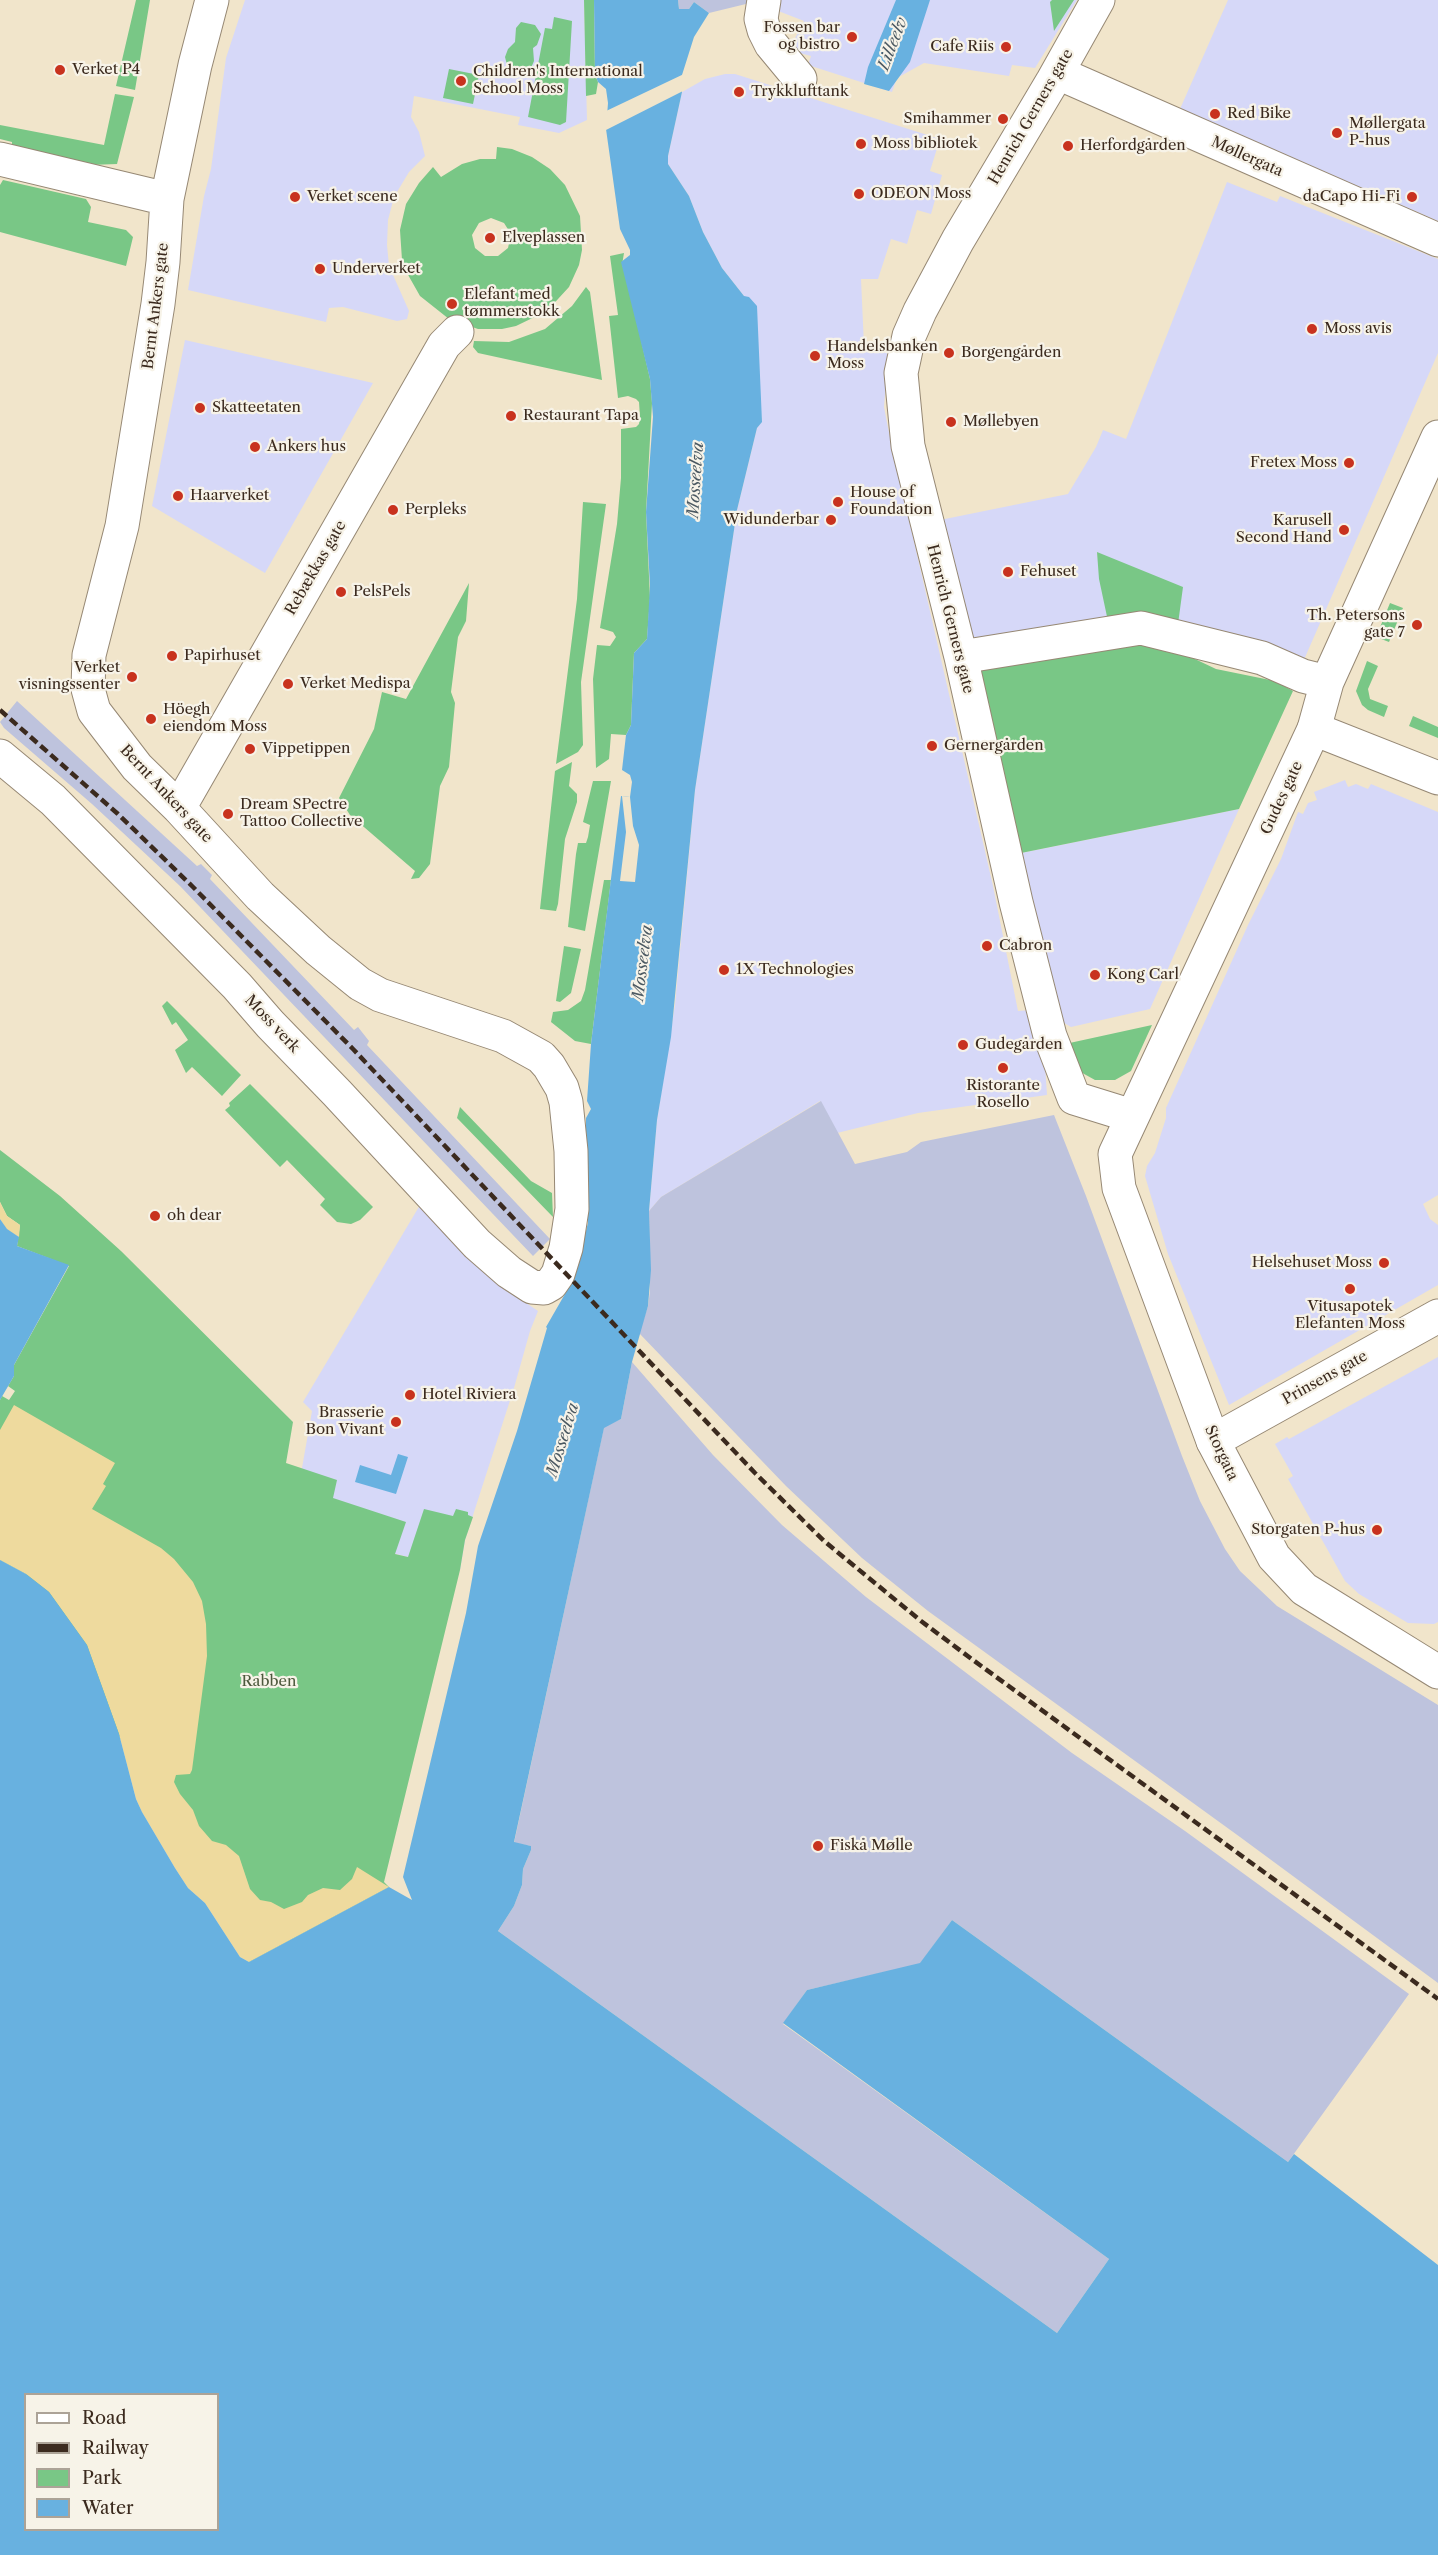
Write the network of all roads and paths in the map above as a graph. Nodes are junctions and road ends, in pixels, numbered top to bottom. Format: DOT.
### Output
graph roads {
  1 [pos="212,0"];
  2 [pos="764,0"];
  3 [pos="1098,0"];
  4 [pos="1058,73"];
  5 [pos="800,79"];
  6 [pos="0,159"];
  7 [pos="166,199"];
  8 [pos="1438,240"];
  9 [pos="457,332"];
  10 [pos="1438,437"];
  11 [pos="961,657"];
  12 [pos="1327,682"];
  13 [pos="1314,729"];
  14 [pos="0,756"];
  15 [pos="1438,778"];
  16 [pos="179,808"];
  17 [pos="564,1095"];
  18 [pos="1132,1116"];
  19 [pos="1115,1154"];
  20 [pos="1438,1316"];
  21 [pos="1213,1441"];
  22 [pos="1438,1672"];
  1 -- 7 [label="street, Bernt Ankers gate"];
  2 -- 5 [label="street"];
  3 -- 4 [label="street, Henrich Gerners gate"];
  4 -- 8 [label="street, Møllergata"];
  4 -- 11 [label="street, Henrich Gerners gate"];
  6 -- 7 [label="street"];
  7 -- 16 [label="street, Bernt Ankers gate"];
  9 -- 16 [label="street, Rebækkas gate"];
  10 -- 12 [label="street, Gudes gate"];
  11 -- 12 [label="street"];
  11 -- 18 [label="street, Henrich Gerners gate"];
  12 -- 13 [label="street, Gudes gate"];
  13 -- 15 [label="street"];
  13 -- 18 [label="street, Gudes gate"];
  14 -- 17 [label="street, Moss verk"];
  16 -- 17 [label="street, Bernt Ankers gate"];
  18 -- 19 [label="street, Gudes gate"];
  19 -- 21 [label="street, Storgata"];
  20 -- 21 [label="street, Prinsens gate"];
  21 -- 22 [label="street, Storgata"];
}
